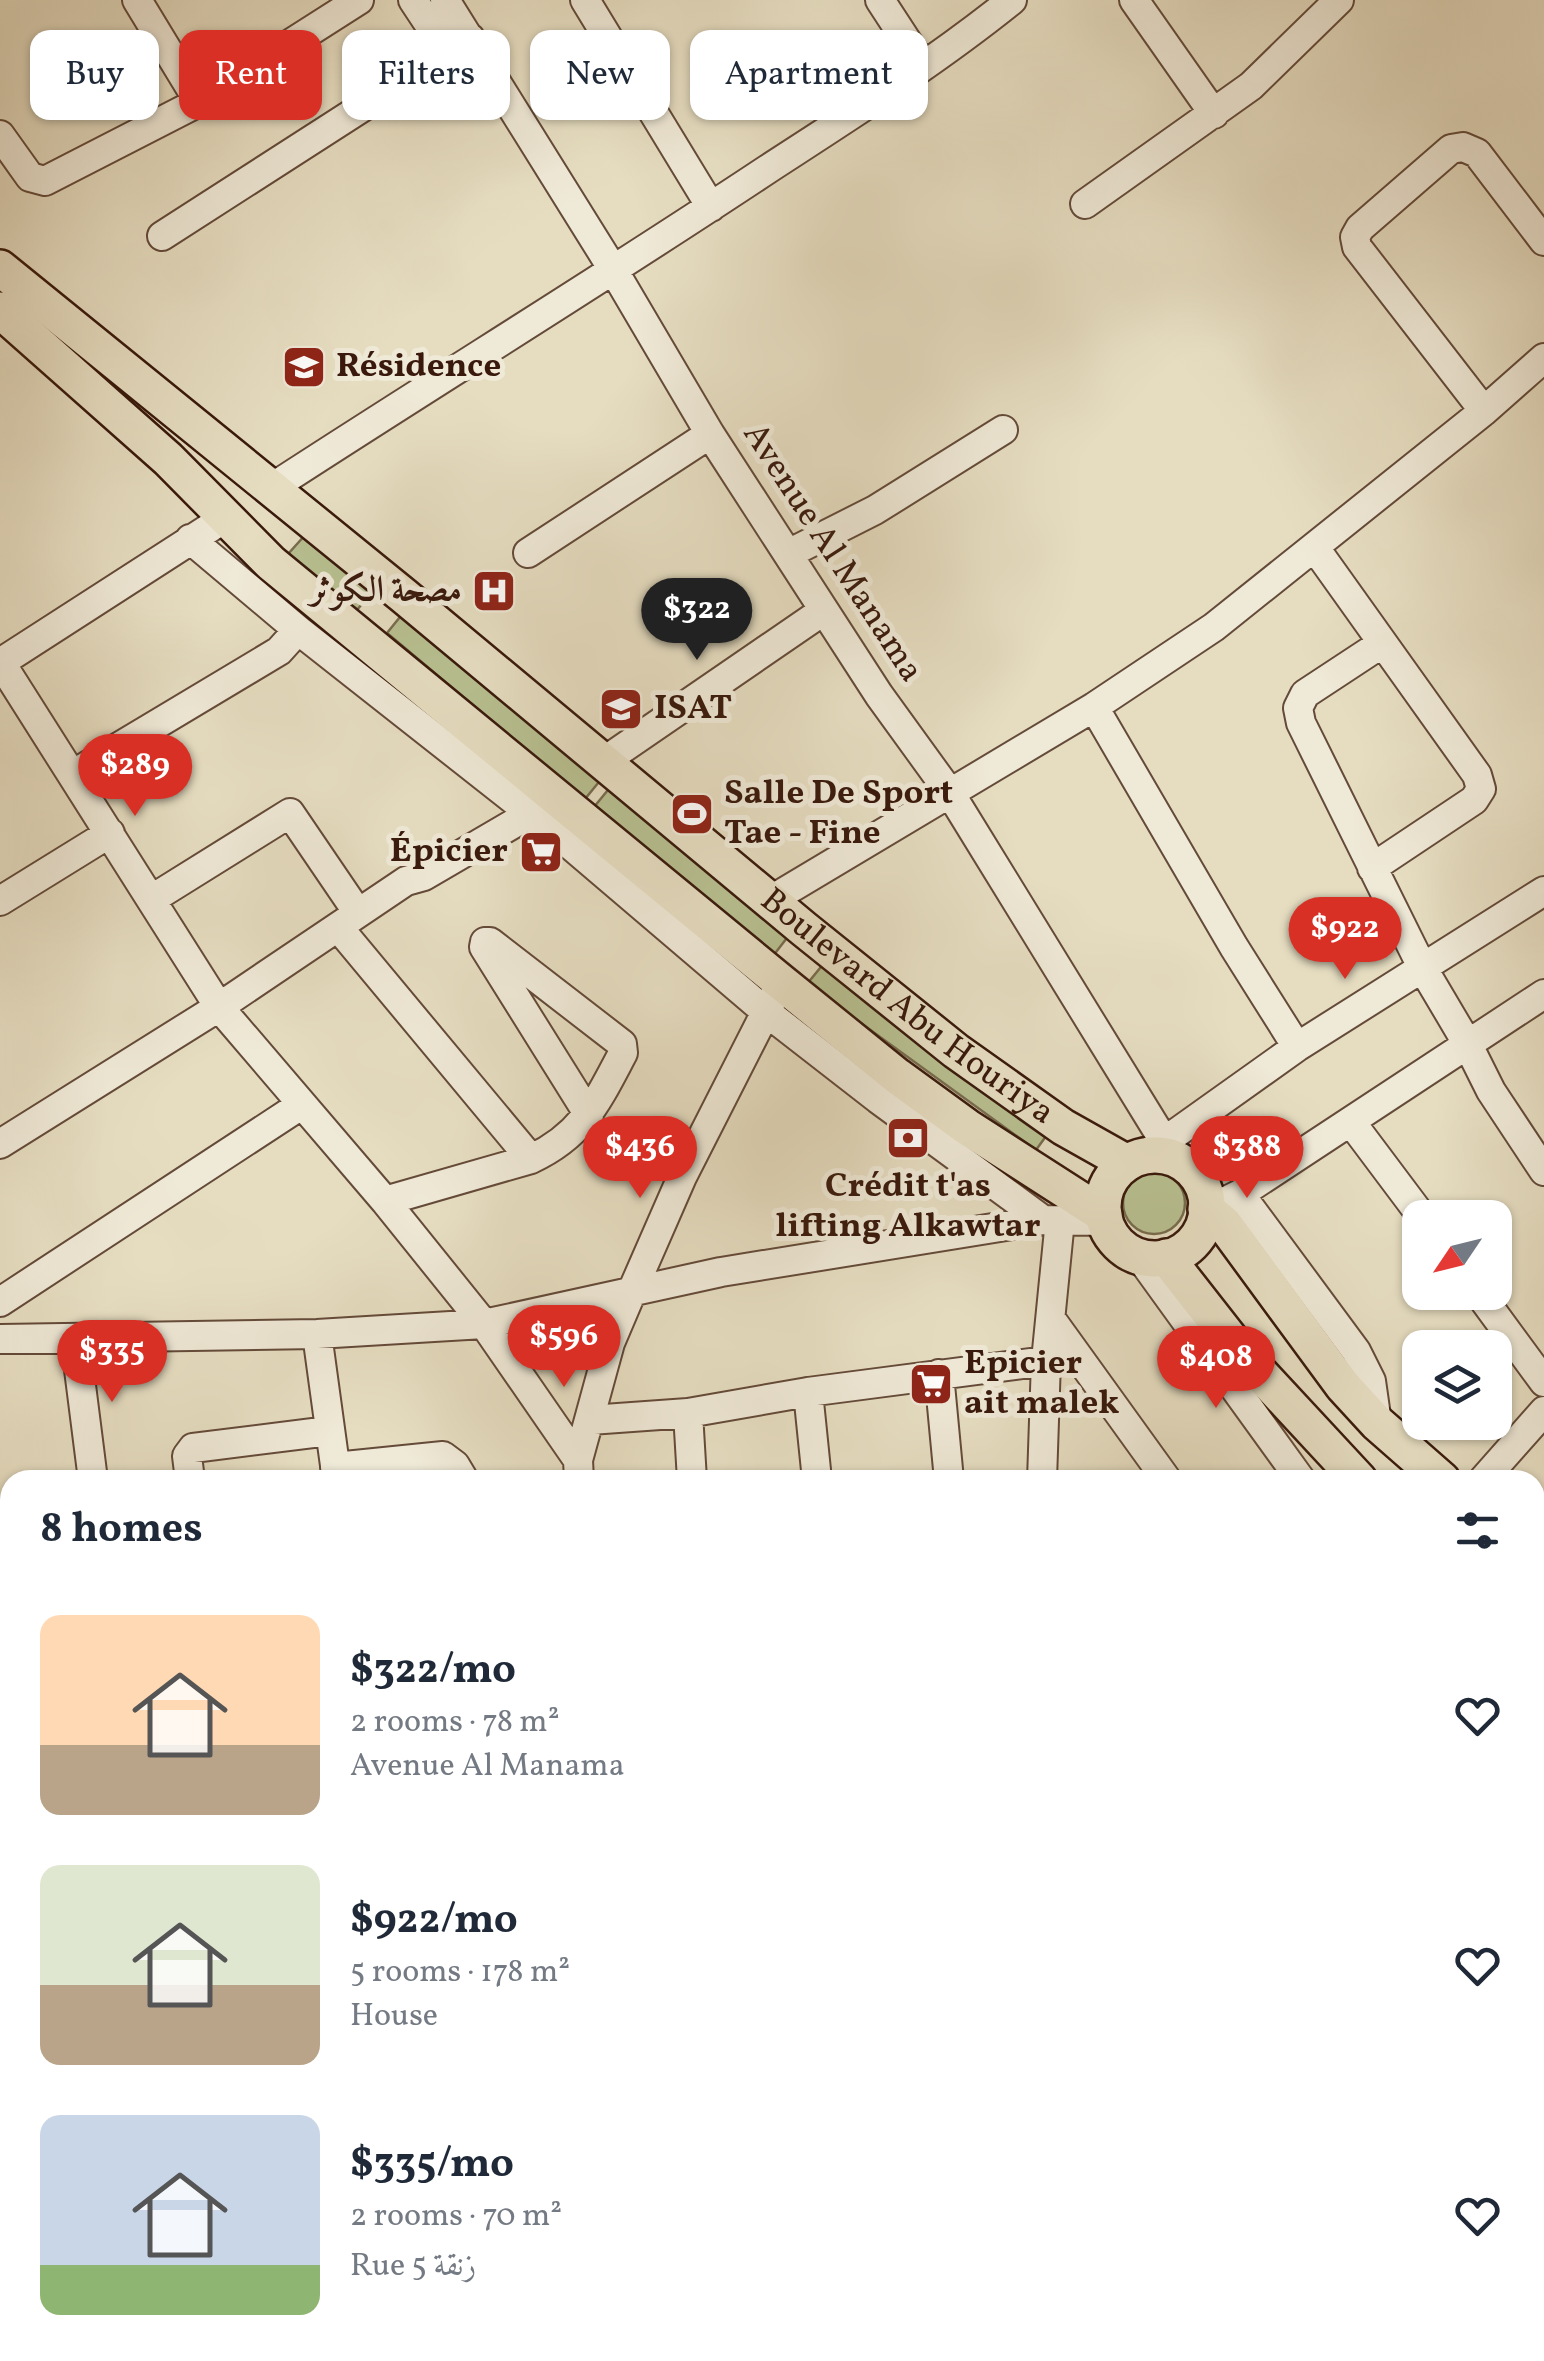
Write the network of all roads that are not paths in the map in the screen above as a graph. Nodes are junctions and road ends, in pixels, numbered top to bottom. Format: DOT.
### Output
graph roads {
  1 [pos="137,0"];
  2 [pos="359,0"];
  3 [pos="412,0"];
  4 [pos="446,0"];
  5 [pos="585,0"];
  6 [pos="880,0"];
  7 [pos="1012,0"];
  8 [pos="1134,0"];
  9 [pos="1339,0"];
  10 [pos="312,30"];
  11 [pos="443,30"];
  12 [pos="455,30"];
  13 [pos="900,30"];
  14 [pos="928,62"];
  15 [pos="179,69"];
  16 [pos="179,112"];
  17 [pos="1214,114"];
  18 [pos="510,119"];
  19 [pos="342,120"];
  20 [pos="842,120"];
  21 [pos="0,135"];
  22 [pos="1085,204"];
  23 [pos="711,207"];
  24 [pos="162,236"];
  25 [pos="1544,241"];
  26 [pos="0,268"];
  27 [pos="614,271"];
  28 [pos="0,310"];
  29 [pos="1544,358"];
  30 [pos="1484,412"];
  31 [pos="1003,430"];
  32 [pos="710,434"];
  33 [pos="270,488"];
  34 [pos="225,518"];
  35 [pos="190,539"];
  36 [pos="1315,548"];
  37 [pos="528,553"];
  38 [pos="788,554"];
  39 [pos="819,605"];
  40 [pos="298,630"];
  41 [pos="1380,644"];
  42 [pos="0,663"];
  43 [pos="678,690"];
  44 [pos="1094,707"];
  45 [pos="603,762"];
  46 [pos="72,775"];
  47 [pos="950,793"];
  48 [pos="532,796"];
  49 [pos="110,834"];
  50 [pos="1372,868"];
  51 [pos="1544,891"];
  52 [pos="152,899"];
  53 [pos="771,900"];
  54 [pos="0,901"];
  55 [pos="348,920"];
  56 [pos="1422,967"];
  57 [pos="1544,994"];
  58 [pos="774,997"];
  59 [pos="219,1006"];
  60 [pos="1468,1043"];
  61 [pos="1297,1047"];
  62 [pos="301,1104"];
  63 [pos="589,1116"];
  64 [pos="1351,1122"];
  65 [pos="0,1144"];
  66 [pos="1145,1153"];
  67 [pos="532,1159"];
  68 [pos="1544,1171"];
  69 [pos="1240,1194"];
  70 [pos="1410,1200"];
  71 [pos="385,1201"];
  72 [pos="1206,1206"];
  73 [pos="1104,1218"];
  74 [pos="1052,1220"];
  75 [pos="1154,1257"];
  76 [pos="633,1289"];
  77 [pos="0,1302"];
  78 [pos="1491,1310"];
  79 [pos="1051,1320"];
  80 [pos="484,1324"];
  81 [pos="317,1334"];
  82 [pos="75,1338"];
  83 [pos="0,1339"];
  84 [pos="1046,1362"];
  85 [pos="939,1374"];
  86 [pos="1544,1382"];
  87 [pos="808,1392"];
  88 [pos="1544,1411"];
  89 [pos="688,1413"];
  90 [pos="590,1420"];
  91 [pos="1378,1422"];
  92 [pos="329,1431"];
  93 [pos="92,1470"];
  94 [pos="189,1470"];
  95 [pos="335,1470"];
  96 [pos="360,1470"];
  97 [pos="458,1470"];
  98 [pos="579,1470"];
  99 [pos="691,1470"];
  100 [pos="816,1470"];
  101 [pos="949,1470"];
  102 [pos="1042,1470"];
  103 [pos="1160,1470"];
  104 [pos="1293,1470"];
  105 [pos="1350,1470"];
  106 [pos="1431,1470"];
  107 [pos="1492,1470"];
  1 -- 15 [label="street"];
  2 -- 10 [label="street"];
  3 -- 11 [label="street"];
  4 -- 12 [label="street, Avenue Al Manama"];
  5 -- 23 [label="street"];
  6 -- 13 [label="street"];
  7 -- 14 [label="street"];
  8 -- 17 [label="street"];
  9 -- 17 [label="street"];
  16 -- 21 [label="street"];
  17 -- 22 [label="street"];
  18 -- 27 [label="street, Avenue Al Manama"];
  19 -- 24 [label="street"];
  20 -- 23 [label="street"];
  23 -- 27 [label="street"];
  25 -- 30 [label="street"];
  26 -- 33 [label="main road, Boulevard Abu Houriya"];
  27 -- 32 [label="street, Avenue Al Manama"];
  27 -- 33 [label="street"];
  28 -- 34 [label="main road, Boulevard Abu Houriya"];
  29 -- 30 [label="street"];
  30 -- 36 [label="street"];
  31 -- 38 [label="street"];
  32 -- 37 [label="street"];
  32 -- 38 [label="street, Avenue Al Manama"];
  33 -- 45 [label="main road, Boulevard Abu Houriya"];
  34 -- 35 [label="street"];
  34 -- 48 [label="main road, Boulevard Abu Houriya"];
  35 -- 40 [label="street"];
  35 -- 42 [label="street"];
  36 -- 41 [label="street"];
  36 -- 44 [label="street"];
  38 -- 39 [label="street, Avenue Al Manama"];
  39 -- 43 [label="street"];
  39 -- 45 [label="street"];
  39 -- 47 [label="street, Avenue Al Manama"];
  40 -- 46 [label="street"];
  40 -- 48 [label="street"];
  41 -- 50 [label="street"];
  41 -- 50 [label="street"];
  42 -- 46 [label="street"];
  44 -- 47 [label="street"];
  44 -- 61 [label="street"];
  45 -- 53 [label="main road, Boulevard Abu Houriya"];
  46 -- 49 [label="street"];
  47 -- 53 [label="street"];
  47 -- 66 [label="street, Avenue Al Manama"];
  48 -- 55 [label="street"];
  48 -- 58 [label="main road, Boulevard Abu Houriya"];
  49 -- 52 [label="street"];
  49 -- 54 [label="street"];
  50 -- 56 [label="street"];
  51 -- 56 [label="street"];
  52 -- 55 [label="street"];
  52 -- 59 [label="street"];
  53 -- 66 [label="main road, Boulevard Abu Houriya"];
  55 -- 59 [label="street"];
  55 -- 67 [label="street"];
  56 -- 60 [label="street"];
  56 -- 61 [label="street"];
  57 -- 60 [label="street"];
  58 -- 73 [label="main road, Boulevard Abu Houriya"];
  58 -- 74 [label="street"];
  58 -- 76 [label="street"];
  59 -- 62 [label="street"];
  59 -- 65 [label="street"];
  60 -- 64 [label="street"];
  60 -- 68 [label="street"];
  61 -- 66 [label="street"];
  62 -- 71 [label="street"];
  62 -- 77 [label="street"];
  63 -- 63 [label="street"];
  63 -- 67 [label="street"];
  64 -- 69 [label="street"];
  64 -- 70 [label="street"];
  66 -- 72 [label="main road"];
  66 -- 73 [label="main road"];
  67 -- 71 [label="street"];
  69 -- 72 [label="street"];
  69 -- 91 [label="street"];
  71 -- 80 [label="street"];
  72 -- 75 [label="main road"];
  72 -- 91 [label="main road"];
  73 -- 74 [label="street"];
  73 -- 75 [label="main road"];
  74 -- 76 [label="street"];
  74 -- 79 [label="street"];
  75 -- 104 [label="street"];
  75 -- 105 [label="main road"];
  76 -- 80 [label="street"];
  76 -- 90 [label="street"];
  78 -- 86 [label="street"];
  79 -- 84 [label="street"];
  79 -- 103 [label="street"];
  80 -- 81 [label="street"];
  80 -- 98 [label="street"];
  81 -- 82 [label="street"];
  81 -- 92 [label="street"];
  82 -- 83 [label="street"];
  82 -- 93 [label="street"];
  84 -- 85 [label="street"];
  84 -- 102 [label="street"];
  85 -- 87 [label="street"];
  85 -- 101 [label="street"];
  87 -- 89 [label="street"];
  87 -- 100 [label="street"];
  88 -- 107 [label="street"];
  89 -- 90 [label="street"];
  89 -- 99 [label="street"];
  90 -- 98 [label="street"];
  91 -- 106 [label="main road"];
  92 -- 94 [label="street"];
  92 -- 95 [label="street"];
  96 -- 97 [label="street"];
}
